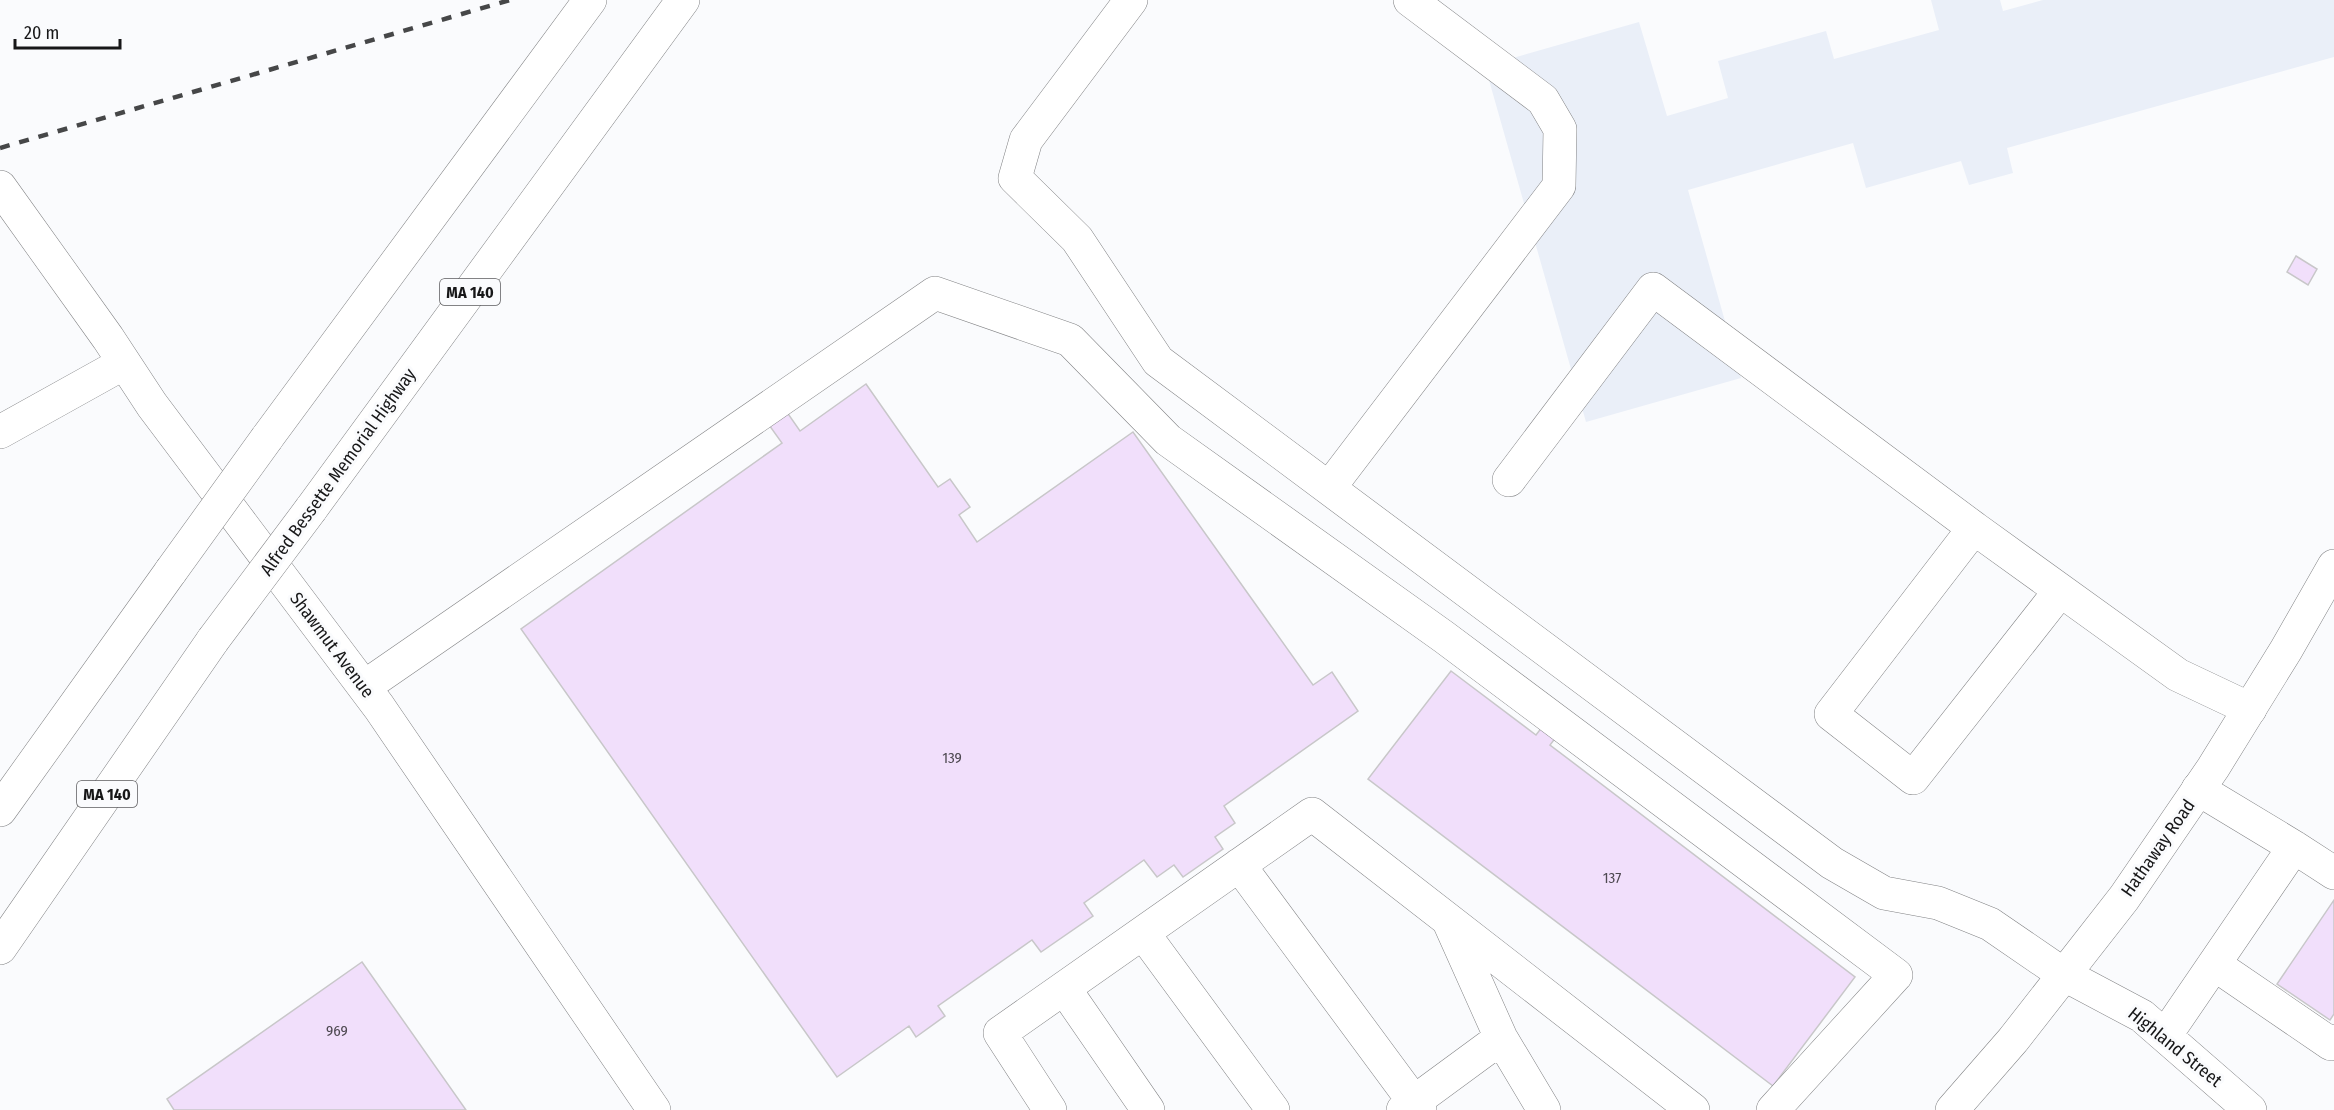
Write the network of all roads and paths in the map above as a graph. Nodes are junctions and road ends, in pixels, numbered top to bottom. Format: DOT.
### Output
graph roads {
  1 [pos="590,0"];
  2 [pos="683,0"];
  3 [pos="1131,0"];
  4 [pos="1410,0"];
  5 [pos="5,203"];
  6 [pos="124,363"];
  7 [pos="0,432"];
  8 [pos="1509,480"];
  9 [pos="1329,488"];
  10 [pos="1974,528"];
  11 [pos="2334,566"];
  12 [pos="2060,591"];
  13 [pos="364,687"];
  14 [pos="2250,709"];
  15 [pos="2198,789"];
  16 [pos="0,810"];
  17 [pos="2294,847"];
  18 [pos="1239,865"];
  19 [pos="2334,873"];
  20 [pos="1448,920"];
  21 [pos="1143,933"];
  22 [pos="0,948"];
  23 [pos="2214,964"];
  24 [pos="2063,974"];
  25 [pos="1064,988"];
  26 [pos="2165,1036"];
  27 [pos="1501,1038"];
  28 [pos="2334,1041"];
  29 [pos="1413,1107"];
  30 [pos="654,1110"];
  31 [pos="1050,1110"];
  32 [pos="1148,1110"];
  33 [pos="1273,1110"];
  34 [pos="1544,1110"];
  35 [pos="1693,1110"];
  36 [pos="1773,1110"];
  37 [pos="1952,1110"];
  38 [pos="2250,1110"];
  1 -- 16 [label="main road, bridge"];
  2 -- 22 [label="main road, Alfred Bessette Memorial Highway / MA 140, bridge"];
  3 -- 9 [label="main road, Highland Street"];
  4 -- 9 [label="main road"];
  5 -- 6 [label="main road, Shawmut Avenue"];
  6 -- 7 [label="main road"];
  6 -- 13 [label="main road, Shawmut Avenue"];
  8 -- 10 [label="main road"];
  9 -- 24 [label="main road, Highland Street"];
  10 -- 12 [label="main road"];
  10 -- 12 [label="main road"];
  11 -- 14 [label="main road, Hathaway Road"];
  12 -- 14 [label="main road"];
  13 -- 30 [label="main road, Shawmut Avenue"];
  13 -- 36 [label="main road"];
  14 -- 15 [label="main road, Hathaway Road"];
  15 -- 17 [label="main road"];
  15 -- 24 [label="main road, Hathaway Road"];
  17 -- 19 [label="main road"];
  17 -- 23 [label="main road"];
  18 -- 20 [label="main road"];
  18 -- 21 [label="main road"];
  18 -- 29 [label="main road"];
  20 -- 27 [label="main road"];
  20 -- 35 [label="main road"];
  21 -- 25 [label="main road"];
  21 -- 33 [label="main road"];
  23 -- 26 [label="main road"];
  23 -- 28 [label="main road"];
  24 -- 26 [label="main road, Highland Street"];
  24 -- 37 [label="main road, Hathaway Road"];
  25 -- 31 [label="main road"];
  25 -- 32 [label="main road"];
  26 -- 38 [label="main road, Highland Street"];
  27 -- 29 [label="main road"];
  27 -- 34 [label="main road"];
}
